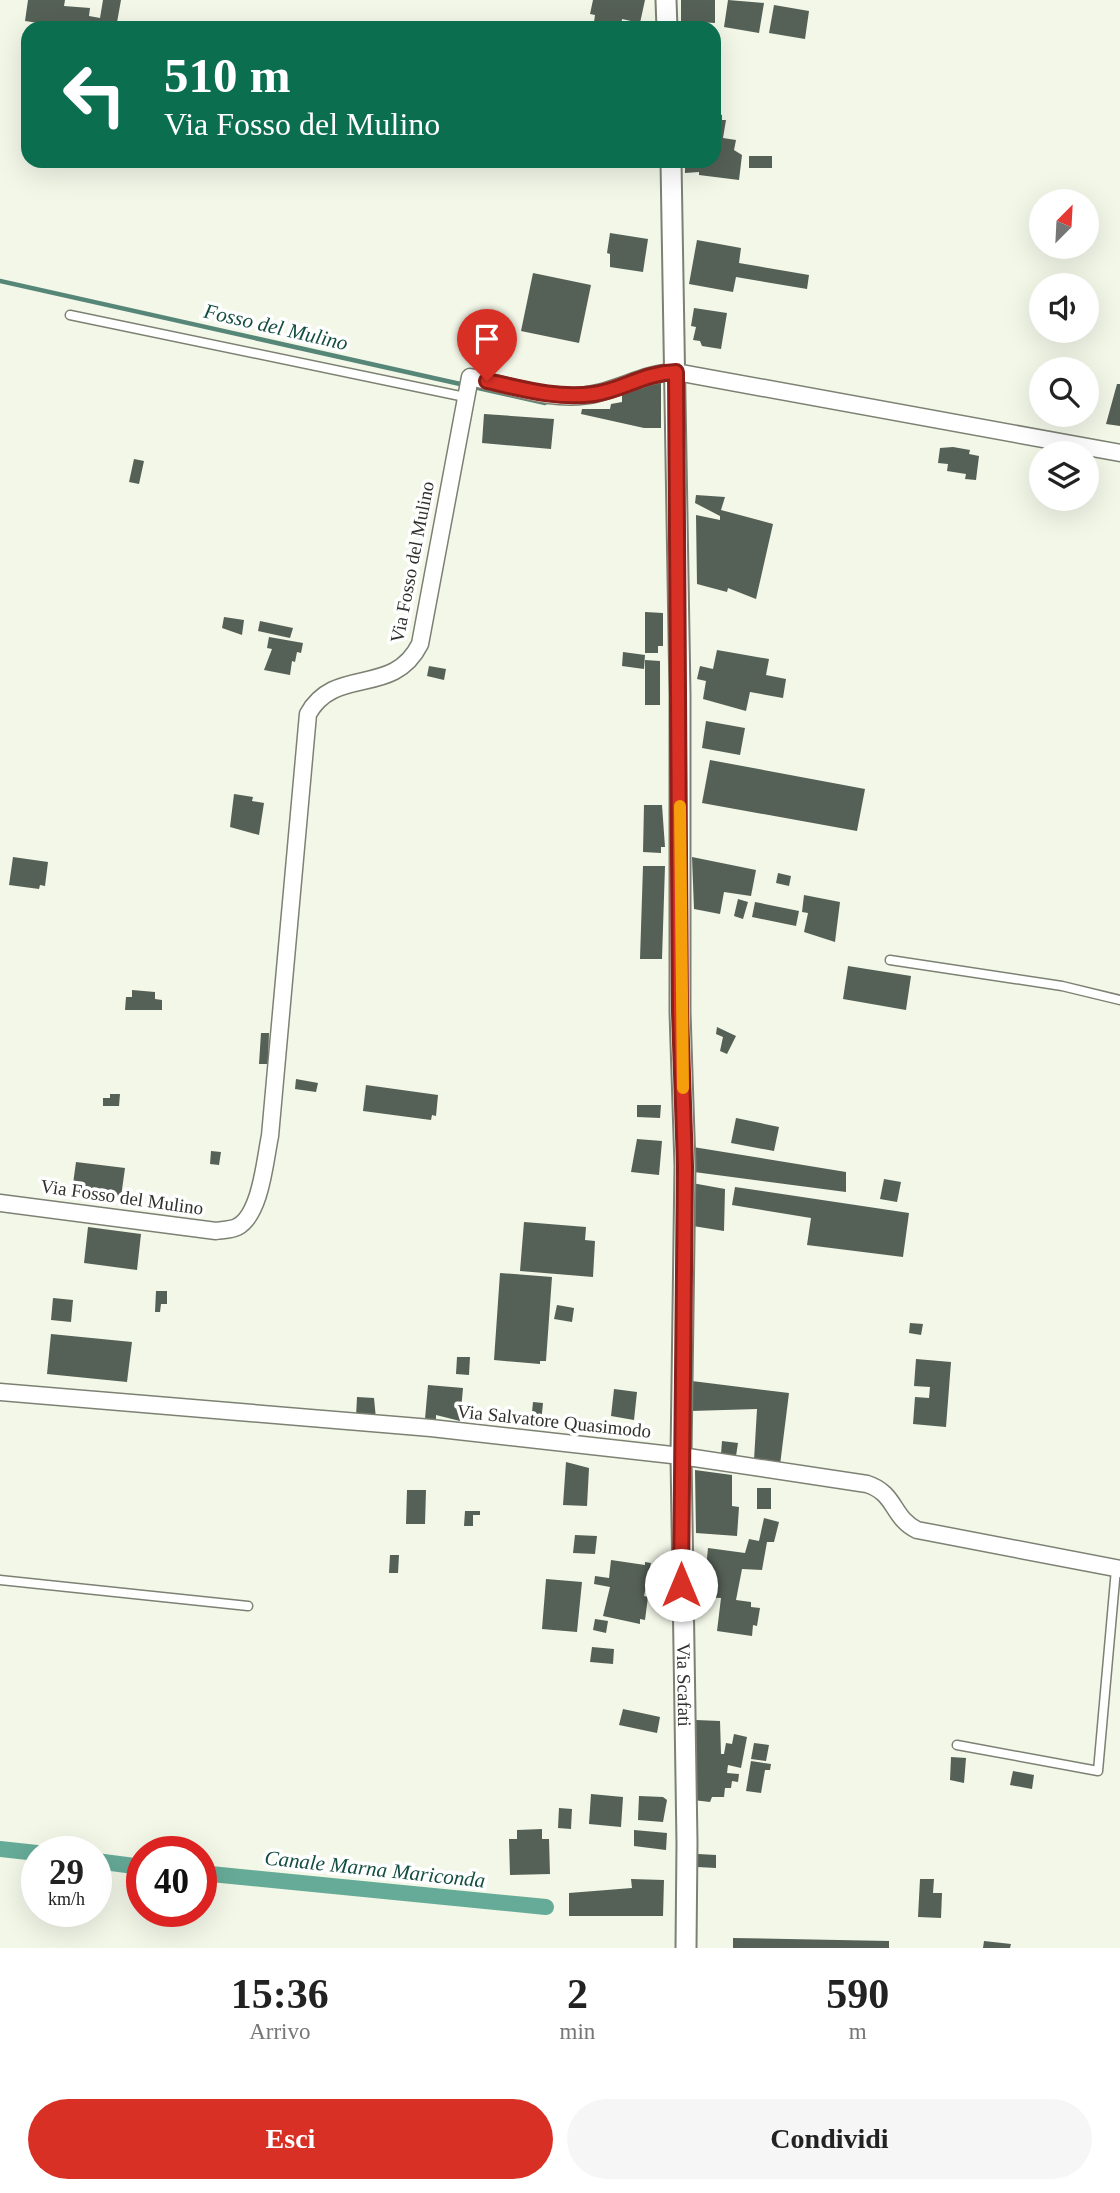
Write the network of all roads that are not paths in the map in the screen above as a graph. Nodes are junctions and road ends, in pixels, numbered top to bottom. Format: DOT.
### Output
graph roads {
  1 [pos="666,0"];
  2 [pos="667,21"];
  3 [pos="671,168"];
  4 [pos="70,315"];
  5 [pos="676,372"];
  6 [pos="465,397"];
  7 [pos="1120,453"];
  8 [pos="890,960"];
  9 [pos="1120,1000"];
  10 [pos="0,1203"];
  11 [pos="0,1392"];
  12 [pos="681,1456"];
  13 [pos="1118,1569"];
  14 [pos="0,1580"];
  15 [pos="248,1606"];
  16 [pos="957,1745"];
  17 [pos="686,1948"];
  1 -- 2 [label="street"];
  3 -- 5 [label="street, Via Scafati"];
  4 -- 6 [label="lane"];
  5 -- 6 [label="street, Via Fosso del Mulino"];
  5 -- 7 [label="street, Via Fosso del Mulino"];
  5 -- 12 [label="street, Via Scafati"];
  6 -- 10 [label="street, Via Fosso del Mulino"];
  8 -- 9 [label="lane"];
  11 -- 12 [label="street, Via Salvatore Quasimodo"];
  12 -- 13 [label="street, Via Salvatore Quasimodo"];
  12 -- 17 [label="street, Via Scafati"];
  13 -- 16 [label="lane"];
  14 -- 15 [label="lane"];
}
